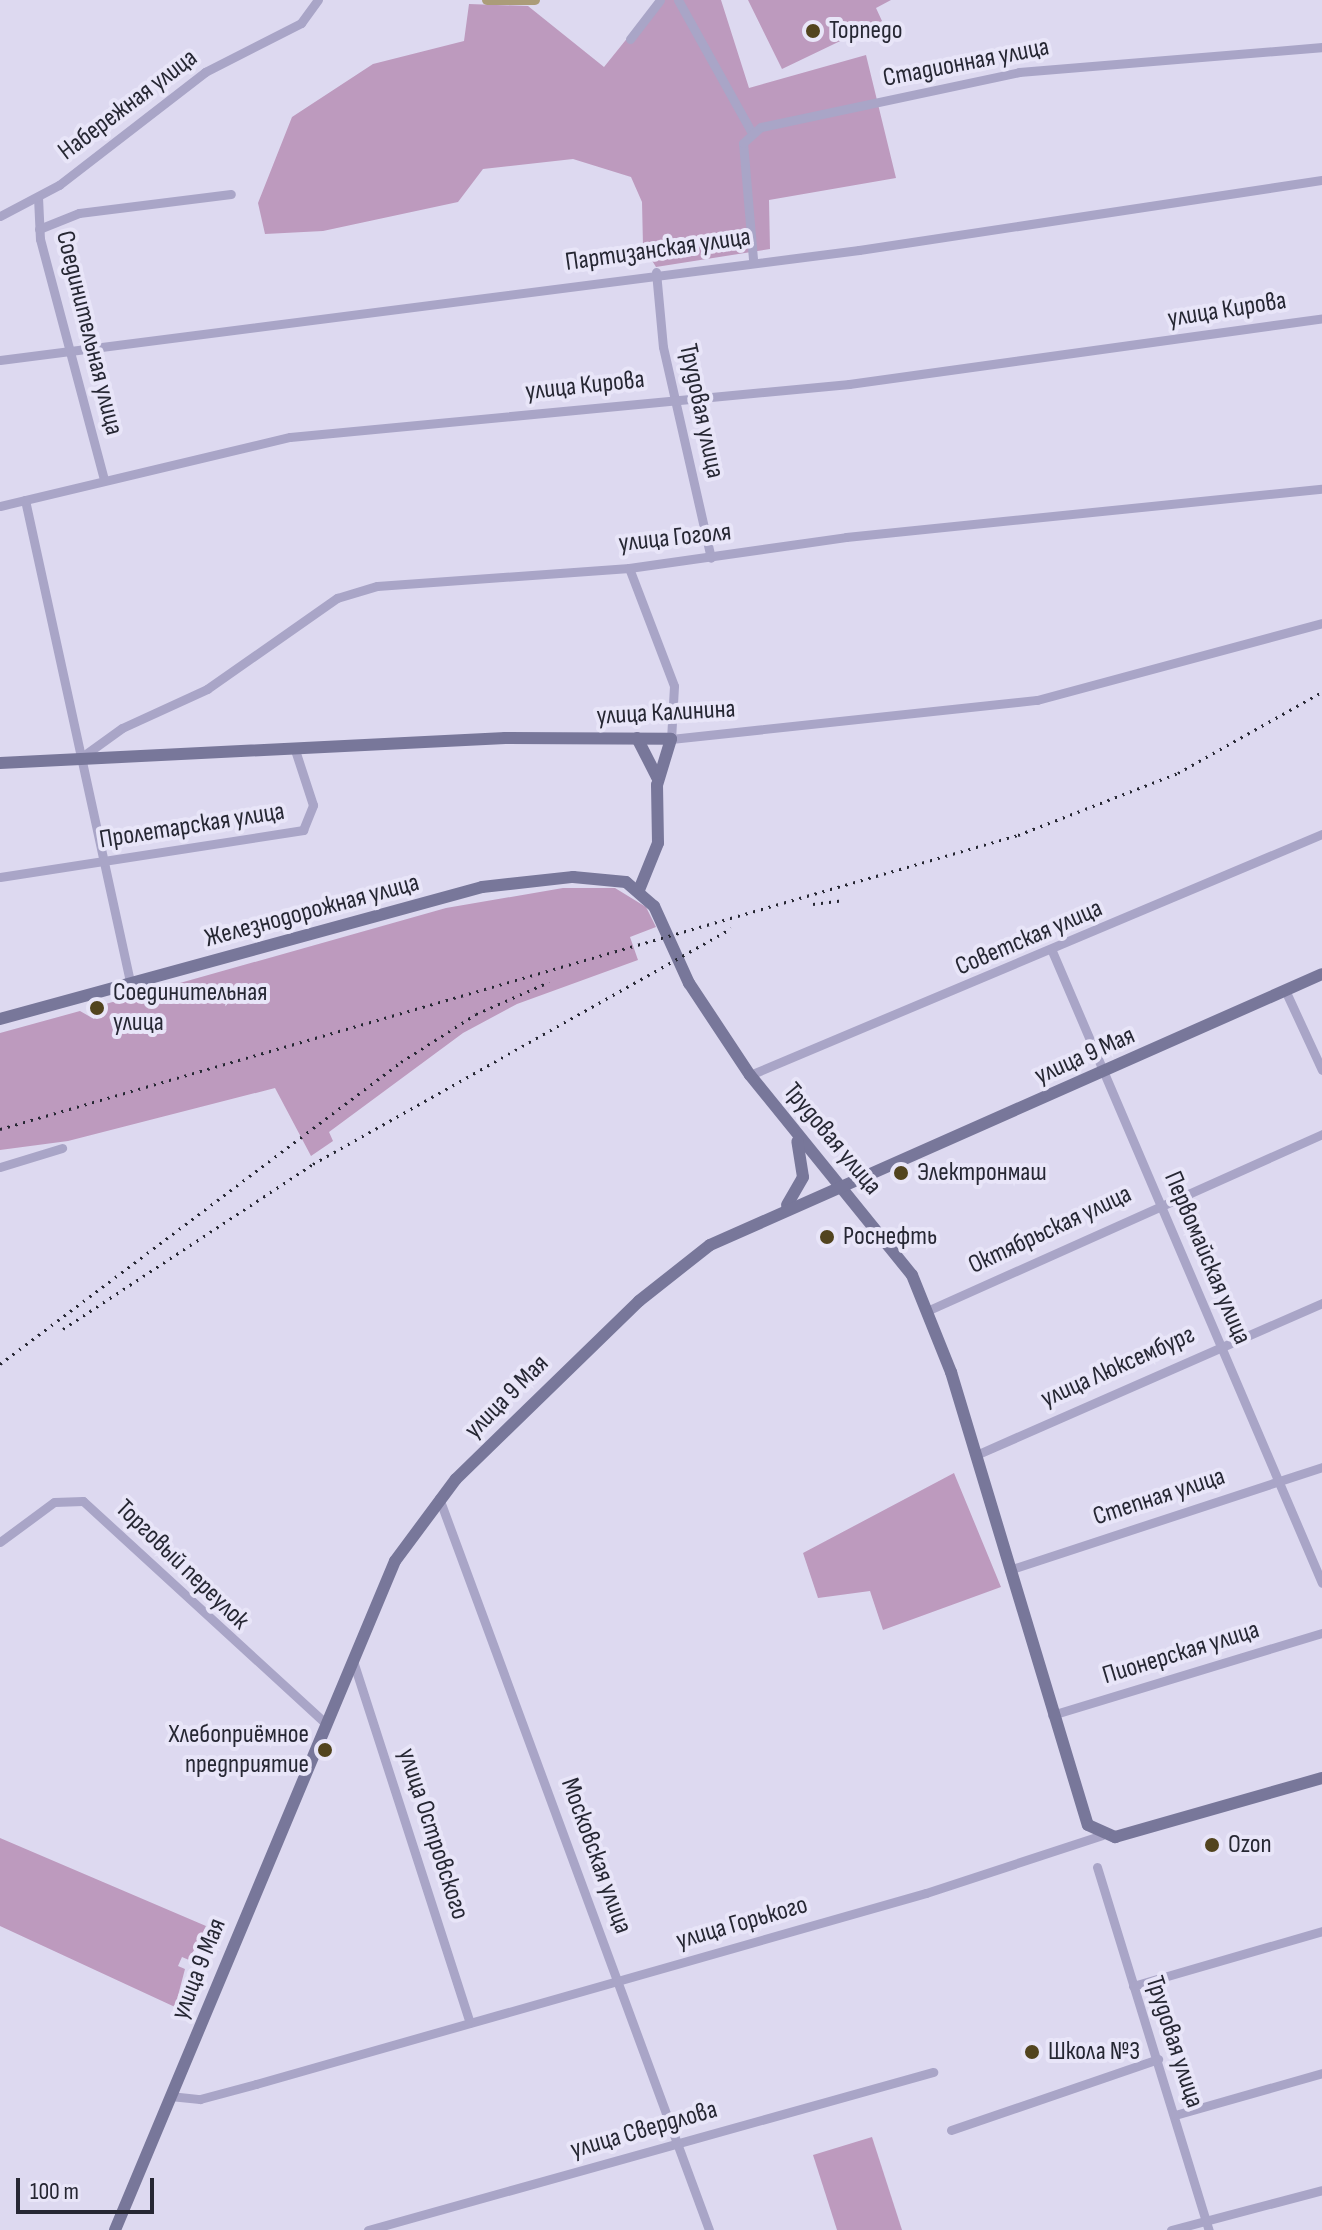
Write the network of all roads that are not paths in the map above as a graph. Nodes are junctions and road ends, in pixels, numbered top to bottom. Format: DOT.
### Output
graph roads {
  1 [pos="318,0"];
  2 [pos="660,0"];
  3 [pos="678,0"];
  4 [pos="630,39"];
  5 [pos="1322,47"];
  6 [pos="751,131"];
  7 [pos="1322,180"];
  8 [pos="231,194"];
  9 [pos="38,197"];
  10 [pos="0,216"];
  11 [pos="39,229"];
  12 [pos="753,259"];
  13 [pos="656,272"];
  14 [pos="1322,318"];
  15 [pos="66,349"];
  16 [pos="0,360"];
  17 [pos="674,399"];
  18 [pos="104,479"];
  19 [pos="1322,489"];
  20 [pos="25,500"];
  21 [pos="0,506"];
  22 [pos="711,558"];
  23 [pos="629,568"];
  24 [pos="1322,623"];
  25 [pos="637,738"];
  26 [pos="671,739"];
  27 [pos="294,747"];
  28 [pos="79,759"];
  29 [pos="0,763"];
  30 [pos="657,785"];
  31 [pos="1322,834"];
  32 [pos="105,862"];
  33 [pos="0,877"];
  34 [pos="639,890"];
  35 [pos="1052,951"];
  36 [pos="1322,974"];
  37 [pos="130,983"];
  38 [pos="1285,990"];
  39 [pos="0,1019"];
  40 [pos="1322,1070"];
  41 [pos="1103,1072"];
  42 [pos="750,1075"];
  43 [pos="792,1131"];
  44 [pos="1322,1134"];
  45 [pos="62,1148"];
  46 [pos="0,1167"];
  47 [pos="838,1185"];
  48 [pos="1161,1203"];
  49 [pos="786,1207"];
  50 [pos="1322,1303"];
  51 [pos="929,1310"];
  52 [pos="1219,1345"];
  53 [pos="976,1455"];
  54 [pos="1322,1467"];
  55 [pos="1279,1481"];
  56 [pos="439,1497"];
  57 [pos="0,1542"];
  58 [pos="1009,1570"];
  59 [pos="1322,1583"];
  60 [pos="1322,1633"];
  61 [pos="352,1658"];
  62 [pos="1052,1715"];
  63 [pos="325,1723"];
  64 [pos="1322,1778"];
  65 [pos="1102,1835"];
  66 [pos="1097,1867"];
  67 [pos="1322,1931"];
  68 [pos="619,1980"];
  69 [pos="1133,1986"];
  70 [pos="470,2023"];
  71 [pos="1158,2059"];
  72 [pos="933,2072"];
  73 [pos="1322,2073"];
  74 [pos="170,2096"];
  75 [pos="1175,2115"];
  76 [pos="951,2130"];
  77 [pos="677,2143"];
  78 [pos="1322,2190"];
  79 [pos="1207,2225"];
  80 [pos="115,2230"];
  81 [pos="368,2230"];
  82 [pos="709,2230"];
  83 [pos="1171,2230"];
  1 -- 9 [label="street, Набережная улица"];
  2 -- 4 [label="street"];
  3 -- 6 [label="street"];
  5 -- 6 [label="street, Стадионная улица"];
  6 -- 12 [label="street"];
  7 -- 12 [label="street, Партизанская улица"];
  8 -- 11 [label="street"];
  9 -- 10 [label="street, Набережная улица"];
  9 -- 11 [label="street, Соединительная улица"];
  11 -- 15 [label="street, Соединительная улица"];
  12 -- 13 [label="street, Партизанская улица"];
  13 -- 15 [label="street, Партизанская улица"];
  13 -- 17 [label="street, Трудовая улица"];
  14 -- 17 [label="street, улица Кирова"];
  15 -- 16 [label="street, Партизанская улица"];
  15 -- 18 [label="street, Соединительная улица"];
  17 -- 18 [label="street, улица Кирова"];
  17 -- 22 [label="street, Трудовая улица"];
  18 -- 20 [label="street, улица Кирова"];
  19 -- 22 [label="street, улица Гоголя"];
  20 -- 21 [label="street, улица Кирова"];
  20 -- 28 [label="street"];
  22 -- 23 [label="street, улица Гоголя"];
  23 -- 26 [label="street"];
  23 -- 28 [label="street, улица Гоголя"];
  24 -- 26 [label="street, улица Калинина"];
  25 -- 26 [label="street, улица Калинина"];
  25 -- 27 [label="street, улица Калинина"];
  25 -- 30 [label="street"];
  26 -- 30 [label="street"];
  27 -- 28 [label="street, улица Калинина"];
  27 -- 32 [label="street, Пролетарская улица"];
  28 -- 29 [label="street, улица Калинина"];
  28 -- 32 [label="street"];
  30 -- 34 [label="street"];
  31 -- 35 [label="street, Советская улица"];
  32 -- 33 [label="street, Пролетарская улица"];
  32 -- 37 [label="street"];
  34 -- 37 [label="street, Железнодорожная улица"];
  34 -- 42 [label="street, Трудовая улица"];
  35 -- 41 [label="street, Первомайская улица"];
  35 -- 42 [label="street, Советская улица"];
  36 -- 38 [label="street, улица 9 Мая"];
  37 -- 39 [label="street, Железнодорожная улица"];
  38 -- 40 [label="street"];
  38 -- 41 [label="street, улица 9 Мая"];
  41 -- 47 [label="street, улица 9 Мая"];
  41 -- 48 [label="street, Первомайская улица"];
  42 -- 43 [label="street, Трудовая улица"];
  43 -- 47 [label="street, Трудовая улица"];
  43 -- 49 [label="street"];
  44 -- 48 [label="street, Октябрьская улица"];
  45 -- 46 [label="street"];
  47 -- 49 [label="street, улица 9 Мая"];
  47 -- 51 [label="street, Трудовая улица"];
  48 -- 51 [label="street, Октябрьская улица"];
  48 -- 52 [label="street, Первомайская улица"];
  49 -- 56 [label="street, улица 9 Мая"];
  50 -- 52 [label="street, улица Люксембург"];
  51 -- 53 [label="street, Трудовая улица"];
  52 -- 53 [label="street, улица Люксембург"];
  52 -- 55 [label="street, Первомайская улица"];
  53 -- 58 [label="street, Трудовая улица"];
  54 -- 55 [label="street, Степная улица"];
  55 -- 58 [label="street, Степная улица"];
  55 -- 59 [label="street, Первомайская улица"];
  56 -- 61 [label="street, улица 9 Мая"];
  56 -- 68 [label="street, Московская улица"];
  57 -- 63 [label="street, Торговый переулок"];
  58 -- 62 [label="street, Трудовая улица"];
  60 -- 62 [label="street, Пионерская улица"];
  61 -- 63 [label="street, улица 9 Мая"];
  61 -- 70 [label="street, улица Островского"];
  62 -- 65 [label="street, Трудовая улица"];
  63 -- 74 [label="street, улица 9 Мая"];
  64 -- 65 [label="street, улица Горького"];
  65 -- 68 [label="street, улица Горького"];
  66 -- 69 [label="street, Трудовая улица"];
  67 -- 69 [label="street"];
  68 -- 70 [label="street, улица Горького"];
  68 -- 77 [label="street, Московская улица"];
  69 -- 71 [label="street, Трудовая улица"];
  70 -- 74 [label="street, улица Горького"];
  71 -- 75 [label="street, Трудовая улица"];
  71 -- 76 [label="street"];
  72 -- 77 [label="street, улица Свердлова"];
  73 -- 75 [label="street"];
  74 -- 80 [label="street, улица 9 Мая"];
  75 -- 79 [label="street, Трудовая улица"];
  77 -- 81 [label="street, улица Свердлова"];
  77 -- 82 [label="street, Московская улица"];
  78 -- 79 [label="street"];
  79 -- 83 [label="street"];
}
